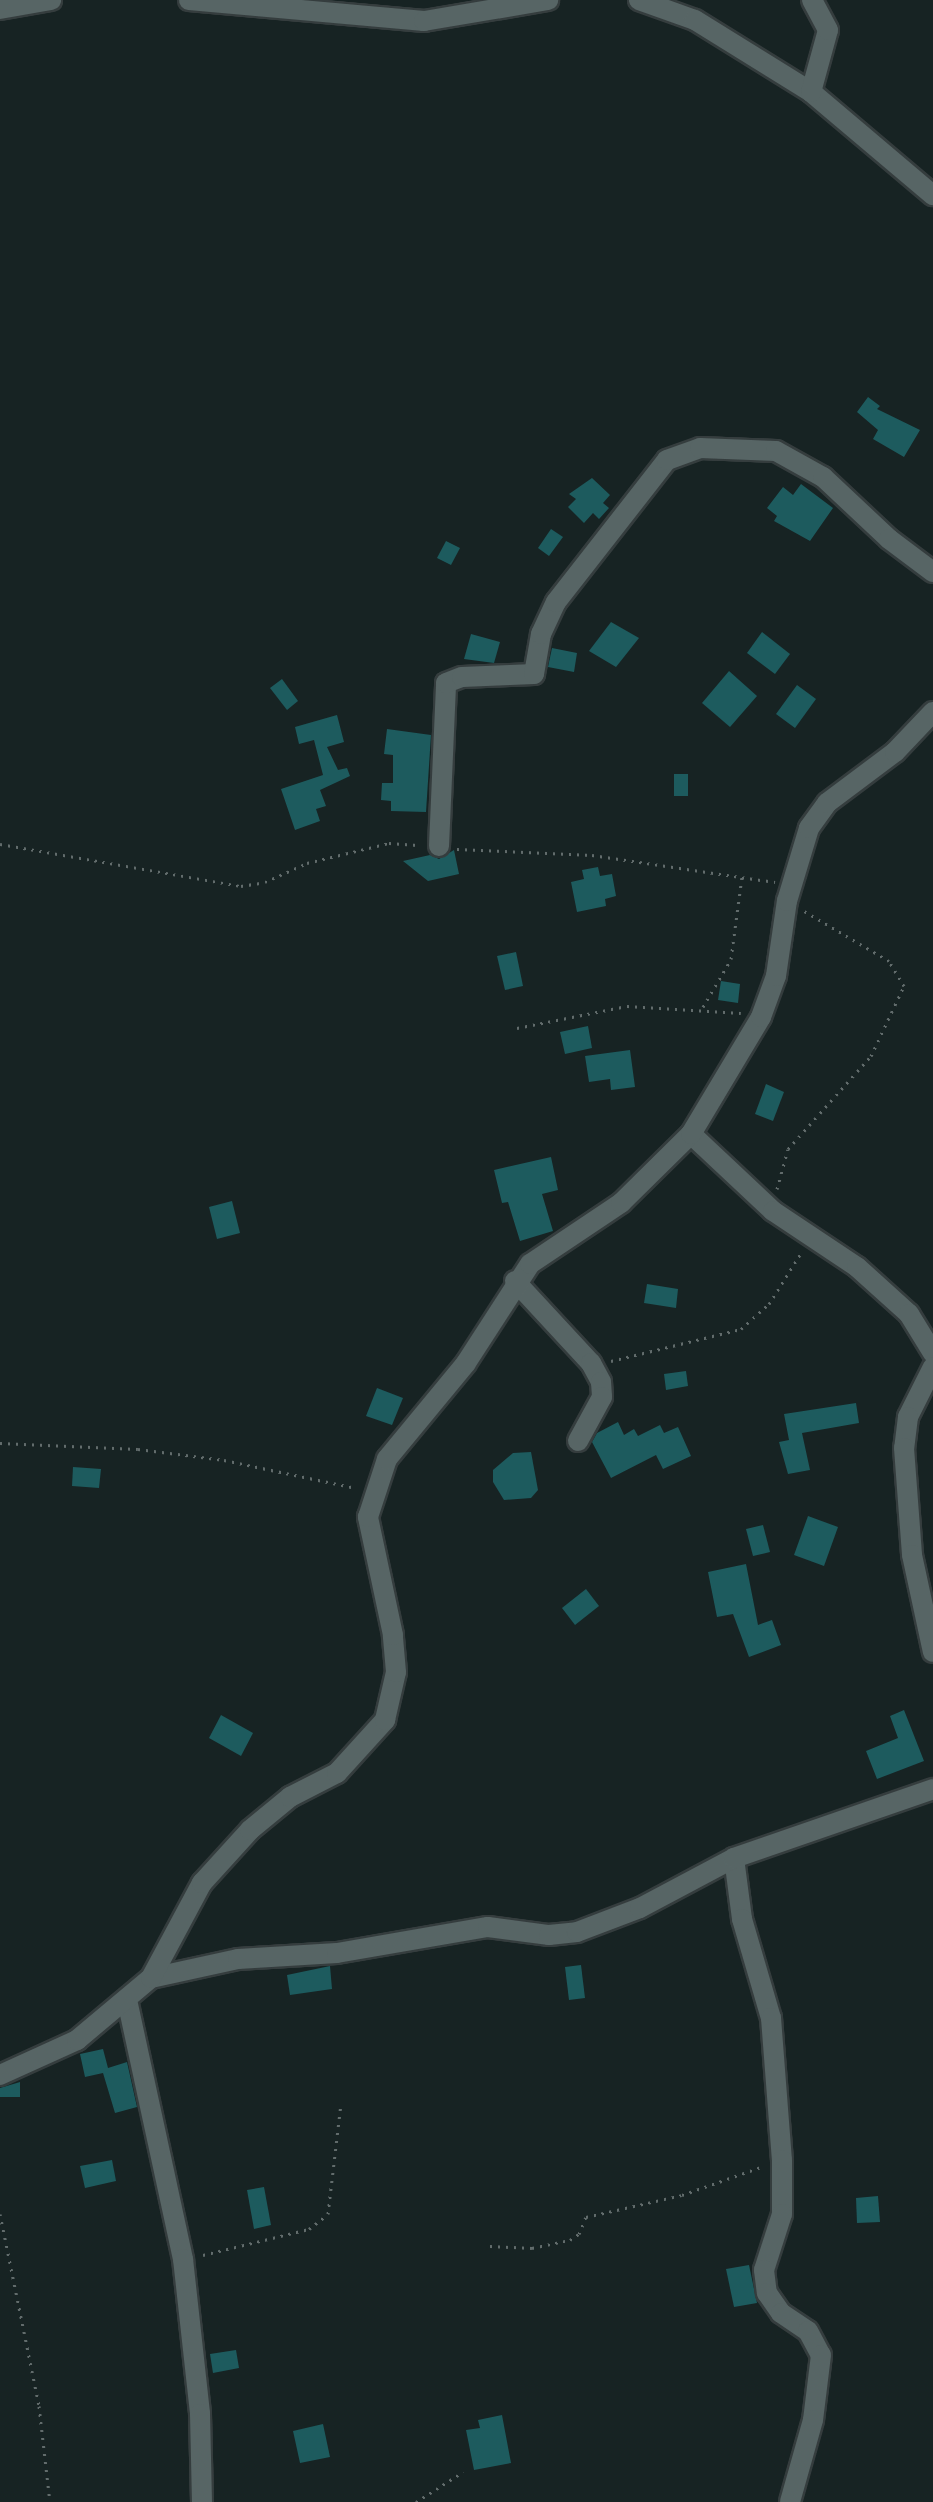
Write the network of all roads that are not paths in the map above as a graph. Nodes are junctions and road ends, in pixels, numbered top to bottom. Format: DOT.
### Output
graph roads {
  1 [pos="51,0"];
  2 [pos="189,0"];
  3 [pos="548,0"];
  4 [pos="639,0"];
  5 [pos="812,0"];
  6 [pos="0,9"];
  7 [pos="811,92"];
  8 [pos="933,195"];
  9 [pos="933,572"];
  10 [pos="933,712"];
  11 [pos="439,846"];
  12 [pos="691,1134"];
  13 [pos="515,1281"];
  14 [pos="933,1353"];
  15 [pos="933,1367"];
  16 [pos="578,1441"];
  17 [pos="933,1652"];
  18 [pos="933,1789"];
  19 [pos="734,1858"];
  20 [pos="151,1978"];
  21 [pos="127,2000"];
  22 [pos="0,2075"];
  23 [pos="202,2502"];
  24 [pos="790,2502"];
  1 -- 6 [label="street"];
  2 -- 3 [label="street"];
  4 -- 7 [label="street"];
  5 -- 7 [label="street"];
  7 -- 8 [label="street"];
  9 -- 11 [label="street"];
  10 -- 12 [label="street"];
  12 -- 13 [label="street"];
  12 -- 14 [label="street"];
  13 -- 16 [label="street"];
  13 -- 20 [label="street"];
  15 -- 17 [label="street"];
  18 -- 19 [label="street"];
  19 -- 20 [label="street"];
  19 -- 24 [label="street"];
  20 -- 21 [label="street"];
  21 -- 22 [label="street"];
  21 -- 23 [label="street"];
}
